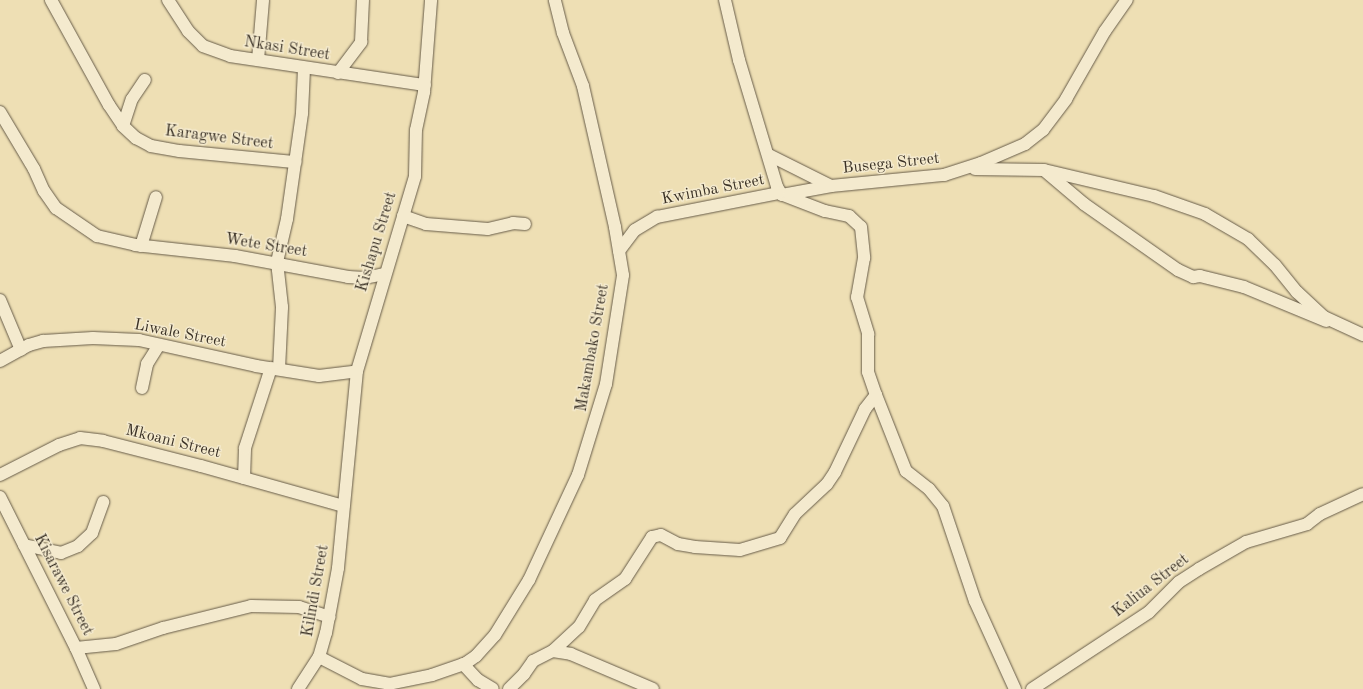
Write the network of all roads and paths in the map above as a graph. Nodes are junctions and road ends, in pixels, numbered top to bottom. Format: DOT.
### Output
graph roads {
  1 [pos="51,0"];
  2 [pos="168,0"];
  3 [pos="264,0"];
  4 [pos="363,0"];
  5 [pos="431,0"];
  6 [pos="555,0"];
  7 [pos="725,0"];
  8 [pos="1127,0"];
  9 [pos="258,60"];
  10 [pos="304,69"];
  11 [pos="338,73"];
  12 [pos="145,80"];
  13 [pos="425,85"];
  14 [pos="0,112"];
  15 [pos="123,126"];
  16 [pos="769,155"];
  17 [pos="295,162"];
  18 [pos="964,169"];
  19 [pos="1044,170"];
  20 [pos="831,186"];
  21 [pos="780,194"];
  22 [pos="156,197"];
  23 [pos="403,216"];
  24 [pos="525,224"];
  25 [pos="141,246"];
  26 [pos="619,252"];
  27 [pos="278,262"];
  28 [pos="384,274"];
  29 [pos="0,300"];
  30 [pos="1363,335"];
  31 [pos="159,345"];
  32 [pos="20,350"];
  33 [pos="0,361"];
  34 [pos="275,369"];
  35 [pos="357,371"];
  36 [pos="142,388"];
  37 [pos="876,395"];
  38 [pos="0,475"];
  39 [pos="244,478"];
  40 [pos="344,493"];
  41 [pos="1363,494"];
  42 [pos="0,497"];
  43 [pos="103,502"];
  44 [pos="343,506"];
  45 [pos="24,545"];
  46 [pos="329,617"];
  47 [pos="76,648"];
  48 [pos="553,651"];
  49 [pos="319,657"];
  50 [pos="463,664"];
  51 [pos="94,689"];
  52 [pos="298,689"];
  53 [pos="493,689"];
  54 [pos="509,689"];
  55 [pos="653,689"];
  56 [pos="1015,689"];
  57 [pos="1032,689"];
  1 -- 15 [label="street, Karagwe Street"];
  2 -- 9 [label="street, Nkasi Street"];
  3 -- 9 [label="street"];
  4 -- 11 [label="street"];
  5 -- 13 [label="street, Kishapu Street"];
  6 -- 26 [label="street, Makambako Street"];
  7 -- 16 [label="street"];
  8 -- 18 [label="street, Busega Street"];
  9 -- 10 [label="street, Nkasi Street"];
  10 -- 11 [label="street, Nkasi Street"];
  10 -- 17 [label="street"];
  11 -- 13 [label="street, Nkasi Street"];
  12 -- 15 [label="street"];
  13 -- 23 [label="street, Kishapu Street"];
  14 -- 25 [label="street, Wete Street"];
  15 -- 17 [label="street, Karagwe Street"];
  16 -- 20 [label="street"];
  16 -- 21 [label="street"];
  17 -- 27 [label="street"];
  18 -- 19 [label="street"];
  18 -- 20 [label="street, Busega Street"];
  19 -- 30 [label="street"];
  19 -- 30 [label="street"];
  20 -- 21 [label="street, Busega Street"];
  21 -- 26 [label="street, Kwimba Street"];
  21 -- 37 [label="street"];
  22 -- 25 [label="street"];
  23 -- 24 [label="street"];
  23 -- 28 [label="street, Kishapu Street"];
  25 -- 27 [label="street, Wete Street"];
  26 -- 50 [label="street, Makambako Street"];
  27 -- 28 [label="street, Wete Street"];
  27 -- 34 [label="street"];
  28 -- 35 [label="street, Kishapu Street"];
  29 -- 32 [label="street"];
  31 -- 32 [label="street, Liwale Street"];
  31 -- 34 [label="street, Liwale Street"];
  31 -- 36 [label="street"];
  32 -- 33 [label="street, Liwale Street"];
  34 -- 35 [label="street, Liwale Street"];
  34 -- 39 [label="street"];
  35 -- 40 [label="street, Kishapu Street"];
  37 -- 48 [label="street"];
  37 -- 56 [label="street"];
  38 -- 39 [label="street, Mkoani Street"];
  39 -- 44 [label="street, Mkoani Street"];
  40 -- 44 [label="street, Kilindi Street"];
  41 -- 57 [label="street, Kaliua Street"];
  42 -- 45 [label="street, Kisarawe Street"];
  43 -- 45 [label="street"];
  44 -- 46 [label="street, Kilindi Street"];
  45 -- 47 [label="street, Kisarawe Street"];
  46 -- 47 [label="street"];
  46 -- 49 [label="street, Kilindi Street"];
  47 -- 51 [label="street, Kisarawe Street"];
  48 -- 54 [label="street"];
  48 -- 55 [label="street"];
  49 -- 50 [label="street, Makambako Street"];
  49 -- 52 [label="street, Kilindi Street"];
  50 -- 53 [label="street"];
}
